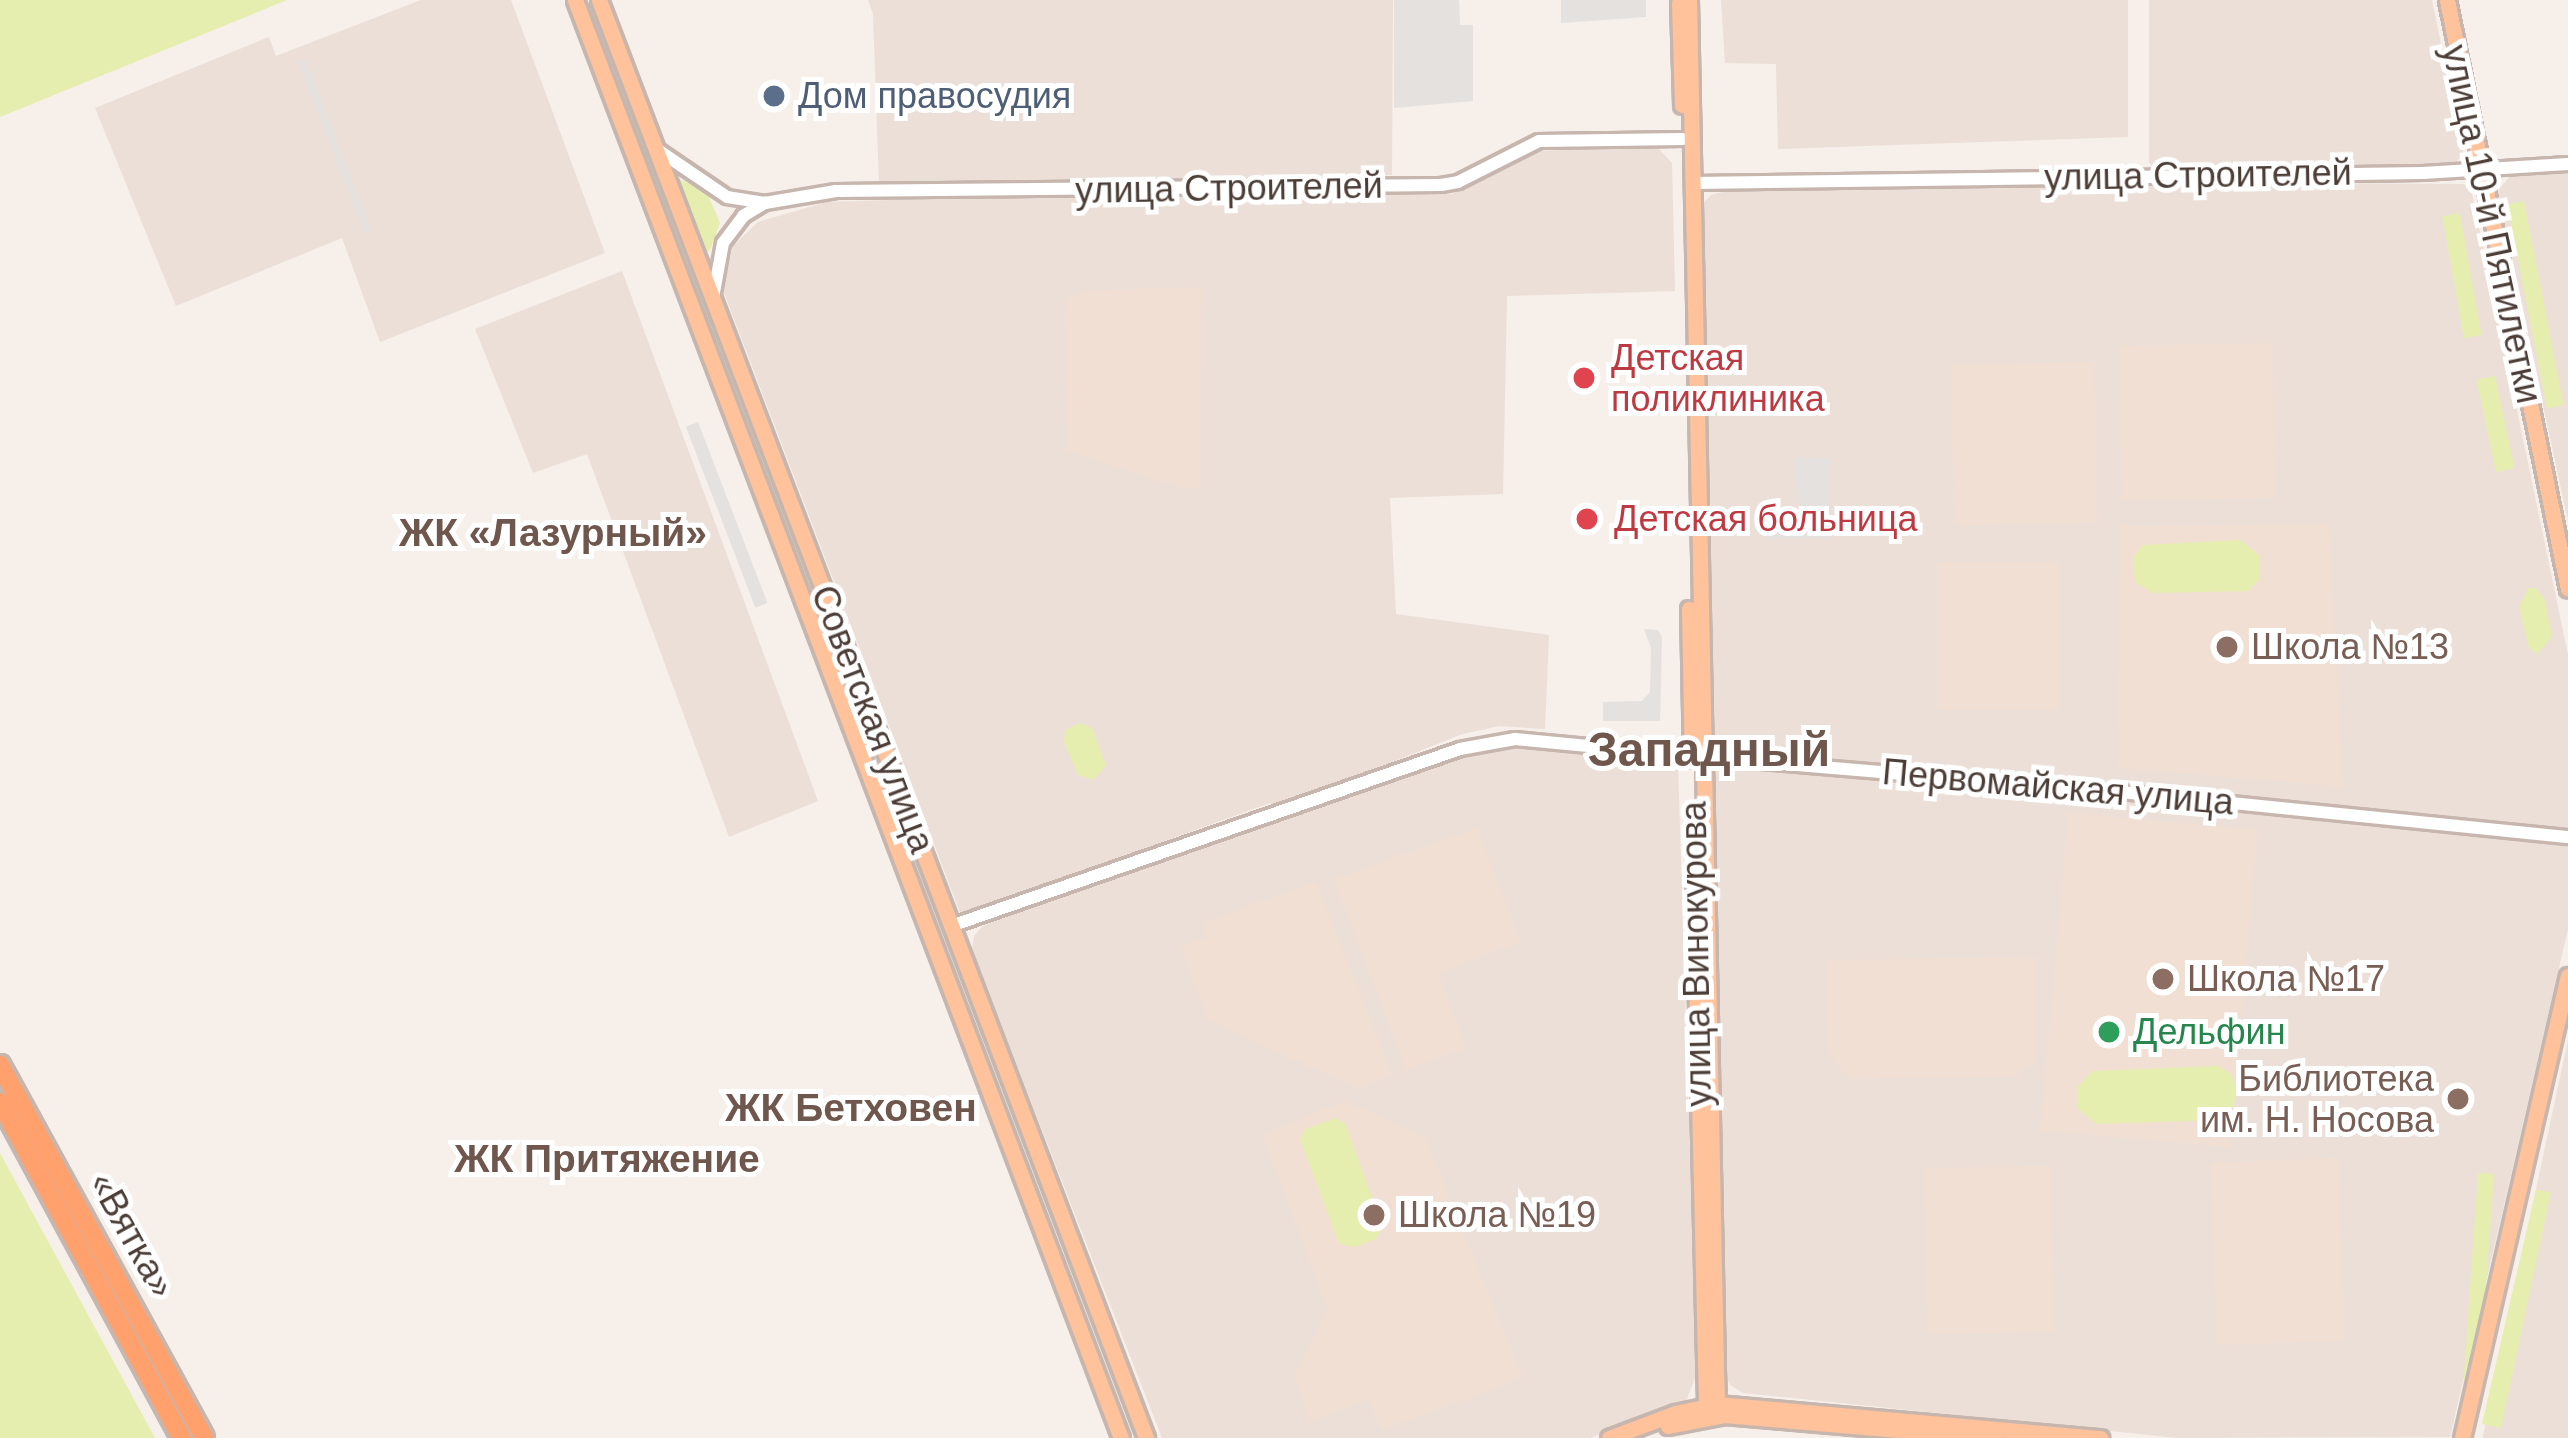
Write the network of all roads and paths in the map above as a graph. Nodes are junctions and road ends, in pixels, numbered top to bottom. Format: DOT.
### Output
graph roads {
  1 [pos="575,0"];
  2 [pos="599,0"];
  3 [pos="1679,0"];
  4 [pos="1689,0"];
  5 [pos="2447,0"];
  6 [pos="608,25"];
  7 [pos="588,32"];
  8 [pos="1688,139"];
  9 [pos="655,148"];
  10 [pos="2568,164"];
  11 [pos="2479,169"];
  12 [pos="1688,183"];
  13 [pos="765,203"];
  14 [pos="713,299"];
  15 [pos="2568,589"];
  16 [pos="833,614"];
  17 [pos="814,621"];
  18 [pos="1697,757"];
  19 [pos="2568,838"];
  20 [pos="951,926"];
  21 [pos="932,932"];
  22 [pos="2568,976"];
  23 [pos="0,1065"];
  24 [pos="0,1102"];
  25 [pos="1061,1212"];
  26 [pos="1040,1220"];
  27 [pos="1711,1408"];
  28 [pos="2036,1434"];
  29 [pos="2008,1435"];
  30 [pos="182,1438"];
  31 [pos="204,1438"];
  32 [pos="1121,1438"];
  33 [pos="1146,1438"];
  34 [pos="1609,1438"];
  35 [pos="1636,1438"];
  36 [pos="2100,1438"];
  37 [pos="2462,1438"];
  1 -- 7 [label="main road, Советская улица"];
  2 -- 6 [label="main road, Советская улица"];
  3 -- 8 [label="main road, улица Винокурова"];
  4 -- 8 [label="main road, улица Винокурова"];
  5 -- 11 [label="main road, улица 10-й Пятилетки"];
  6 -- 7 [label="main road"];
  6 -- 9 [label="main road, Советская улица"];
  7 -- 17 [label="main road, Советская улица"];
  8 -- 12 [label="main road, улица Винокурова"];
  8 -- 13 [label="street, улица Строителей"];
  9 -- 13 [label="street, улица Строителей"];
  9 -- 14 [label="main road, Советская улица"];
  10 -- 11 [label="street, улица Строителей"];
  11 -- 12 [label="street, улица Строителей"];
  11 -- 15 [label="main road, улица 10-й Пятилетки"];
  12 -- 18 [label="main road, улица Винокурова"];
  13 -- 14 [label="street"];
  14 -- 16 [label="main road, Советская улица"];
  16 -- 17 [label="main road"];
  16 -- 20 [label="main road, Советская улица"];
  17 -- 21 [label="main road, Советская улица"];
  18 -- 19 [label="street, Первомайская улица"];
  18 -- 20 [label="street, Первомайская улица"];
  18 -- 27 [label="main road, улица Винокурова"];
  20 -- 21 [label="main road, Первомайская улица"];
  20 -- 25 [label="main road, Советская улица"];
  21 -- 26 [label="main road, Советская улица"];
  22 -- 37 [label="main road"];
  23 -- 31 [label="highway, «Вятка»"];
  24 -- 30 [label="highway, «Вятка»"];
  25 -- 26 [label="main road"];
  25 -- 33 [label="main road, Советская улица"];
  26 -- 32 [label="main road, Советская улица"];
  27 -- 29 [label="main road"];
  27 -- 34 [label="main road"];
  27 -- 35 [label="main road"];
  28 -- 29 [label="main road"];
  28 -- 36 [label="main road"];
}
